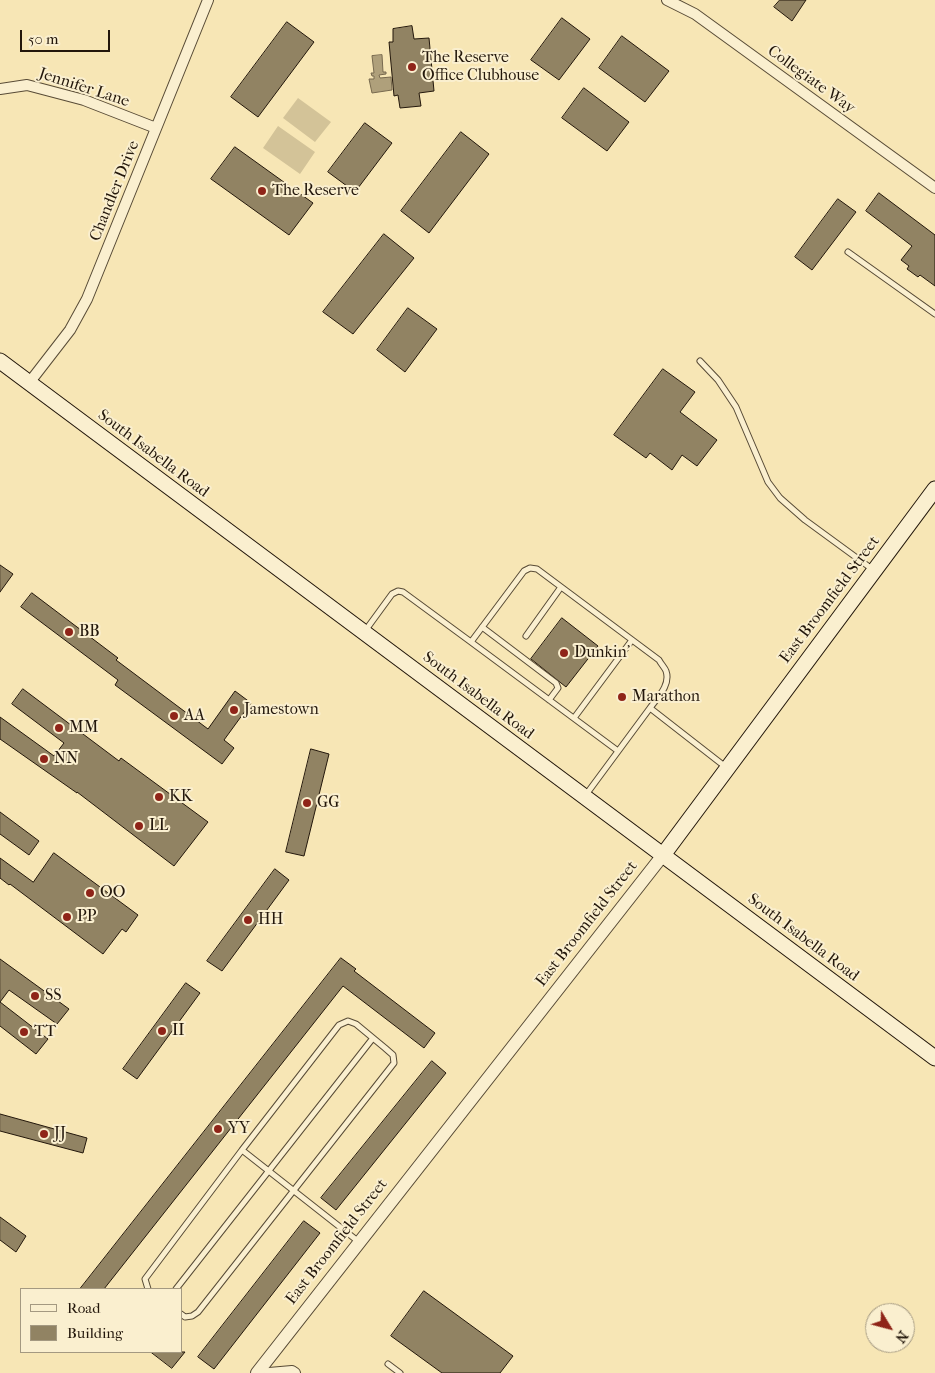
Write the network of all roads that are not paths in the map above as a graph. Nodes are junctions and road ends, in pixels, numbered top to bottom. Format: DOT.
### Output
graph roads {
  1 [pos="208,0"];
  2 [pos="667,0"];
  3 [pos="0,89"];
  4 [pos="156,128"];
  5 [pos="935,188"];
  6 [pos="848,252"];
  7 [pos="935,314"];
  8 [pos="0,361"];
  9 [pos="700,361"];
  10 [pos="29,383"];
  11 [pos="933,494"];
  12 [pos="874,571"];
  13 [pos="561,587"];
  14 [pos="482,627"];
  15 [pos="364,633"];
  16 [pos="526,636"];
  17 [pos="632,640"];
  18 [pos="471,642"];
  19 [pos="549,700"];
  20 [pos="650,708"];
  21 [pos="574,718"];
  22 [pos="618,751"];
  23 [pos="727,768"];
  24 [pos="585,797"];
  25 [pos="662,855"];
  26 [pos="373,1038"];
  27 [pos="935,1058"];
  28 [pos="242,1150"];
  29 [pos="268,1170"];
  30 [pos="295,1191"];
  31 [pos="359,1242"];
  32 [pos="148,1288"];
  33 [pos="177,1288"];
  34 [pos="182,1315"];
  35 [pos="388,1364"];
  36 [pos="257,1373"];
  37 [pos="269,1373"];
  38 [pos="296,1373"];
  39 [pos="400,1373"];
  1 -- 4 [label="street, Chandler Drive"];
  2 -- 5 [label="street, Collegiate Way"];
  3 -- 4 [label="street, Jennifer Lane"];
  4 -- 10 [label="street, Chandler Drive"];
  6 -- 7 [label="lane"];
  8 -- 10 [label="main road, South Isabella Road"];
  9 -- 12 [label="lane"];
  10 -- 15 [label="main road, South Isabella Road"];
  11 -- 12 [label="main road, East Broomfield Street"];
  12 -- 23 [label="main road, East Broomfield Street"];
  13 -- 14 [label="lane"];
  13 -- 16 [label="lane"];
  13 -- 17 [label="lane"];
  14 -- 18 [label="lane"];
  14 -- 19 [label="lane"];
  15 -- 18 [label="lane"];
  15 -- 24 [label="main road, South Isabella Road"];
  17 -- 20 [label="lane"];
  17 -- 21 [label="lane"];
  18 -- 19 [label="lane"];
  19 -- 21 [label="lane"];
  20 -- 22 [label="lane"];
  20 -- 23 [label="lane"];
  21 -- 22 [label="lane"];
  22 -- 24 [label="lane"];
  23 -- 25 [label="main road, East Broomfield Street"];
  24 -- 25 [label="main road, South Isabella Road"];
  25 -- 27 [label="main road, South Isabella Road"];
  25 -- 31 [label="street, East Broomfield Street"];
  26 -- 28 [label="lane"];
  26 -- 29 [label="lane"];
  26 -- 30 [label="lane"];
  28 -- 29 [label="lane"];
  28 -- 32 [label="lane"];
  29 -- 30 [label="lane"];
  29 -- 33 [label="lane"];
  30 -- 31 [label="lane"];
  30 -- 34 [label="lane"];
  31 -- 36 [label="street, East Broomfield Street"];
  35 -- 39 [label="lane"];
  37 -- 38 [label="street"];
}
